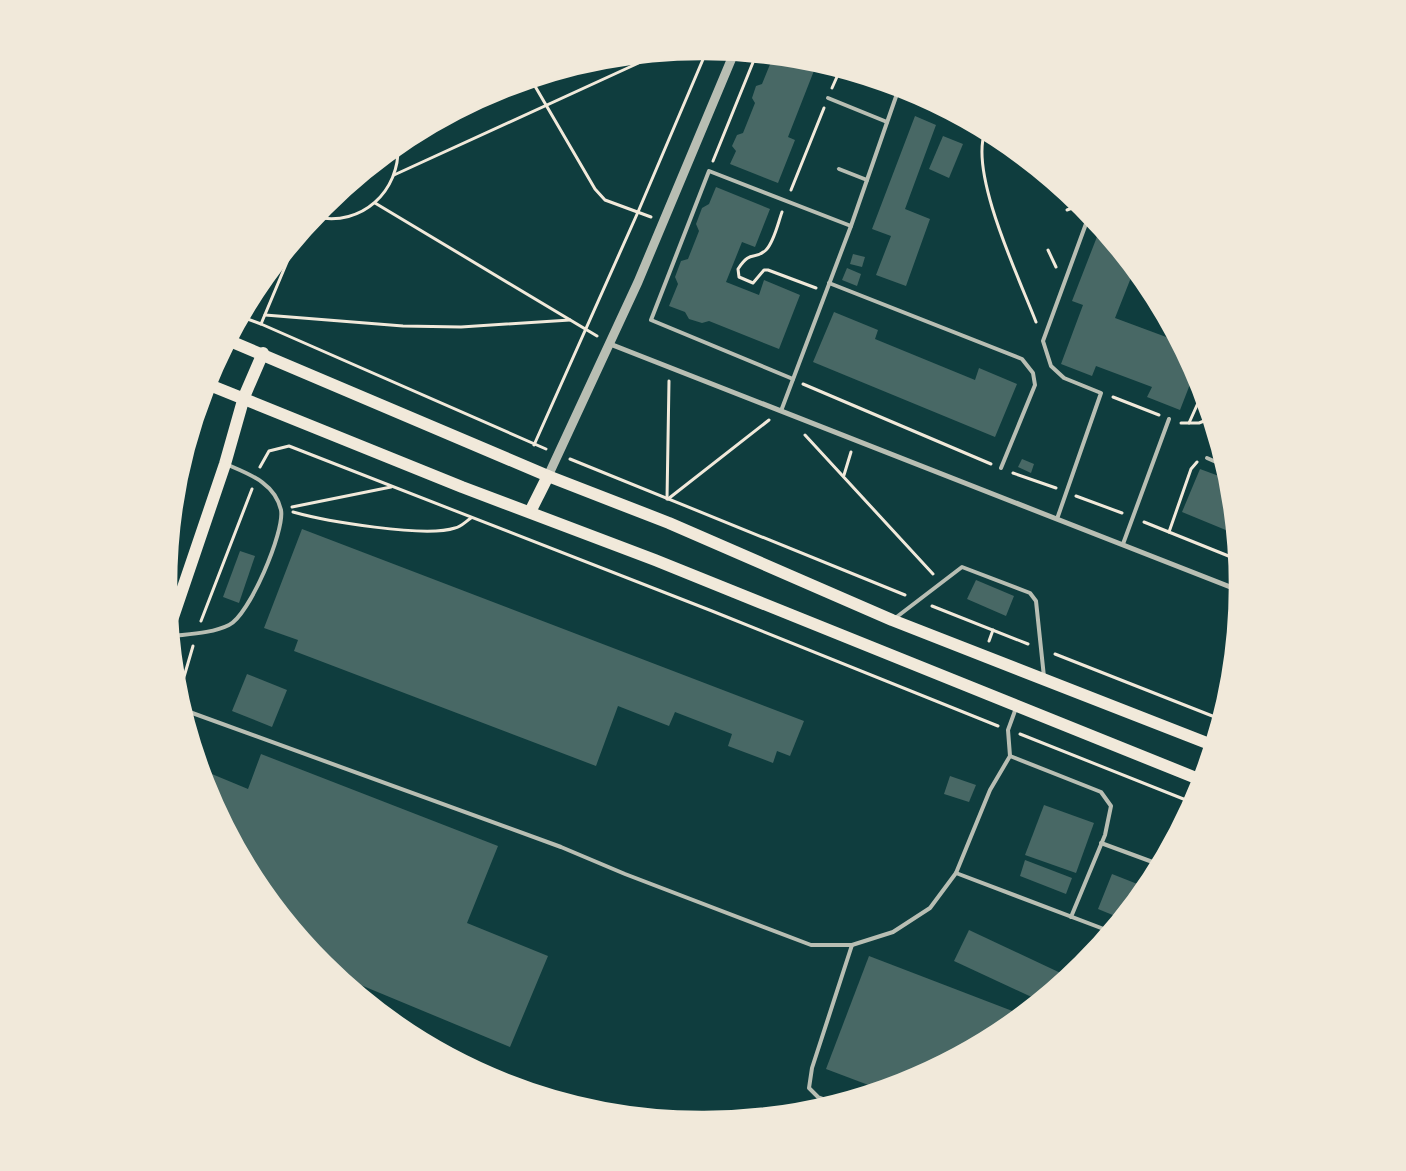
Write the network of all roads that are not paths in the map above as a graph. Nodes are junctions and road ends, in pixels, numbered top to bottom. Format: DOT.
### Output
graph roads {
  1 [pos="731,60"];
  2 [pos="896,96"];
  3 [pos="828,98"];
  4 [pos="887,122"];
  5 [pos="839,169"];
  6 [pos="867,180"];
  7 [pos="1086,224"];
  8 [pos="851,226"];
  9 [pos="829,283"];
  10 [pos="236,343"];
  11 [pos="610,344"];
  12 [pos="263,353"];
  13 [pos="793,379"];
  14 [pos="215,387"];
  15 [pos="244,397"];
  16 [pos="781,411"];
  17 [pos="1169,420"];
  18 [pos="1207,458"];
  19 [pos="1215,461"];
  20 [pos="225,464"];
  21 [pos="1000,468"];
  22 [pos="548,476"];
  23 [pos="530,512"];
  24 [pos="1056,519"];
  25 [pos="1123,544"];
  26 [pos="1230,587"];
  27 [pos="177,607"];
  28 [pos="892,620"];
  29 [pos="179,635"];
  30 [pos="1044,680"];
  31 [pos="1017,705"];
  32 [pos="192,713"];
  33 [pos="1206,743"];
  34 [pos="1010,756"];
  35 [pos="1194,777"];
  36 [pos="1101,843"];
  37 [pos="1151,862"];
  38 [pos="956,873"];
  39 [pos="1071,917"];
  40 [pos="1102,929"];
  41 [pos="852,945"];
  42 [pos="821,1098"];
  1 -- 11 [label="street"];
  2 -- 4 [label="lane"];
  3 -- 4 [label="lane"];
  4 -- 6 [label="lane"];
  5 -- 6 [label="lane"];
  6 -- 8 [label="lane"];
  7 -- 24 [label="lane"];
  8 -- 9 [label="lane"];
  8 -- 13 [label="lane"];
  9 -- 13 [label="lane"];
  9 -- 21 [label="lane"];
  10 -- 12 [label="main road"];
  11 -- 16 [label="street"];
  11 -- 22 [label="street"];
  12 -- 15 [label="main road"];
  12 -- 22 [label="main road"];
  13 -- 16 [label="lane"];
  14 -- 15 [label="main road"];
  15 -- 20 [label="main road"];
  15 -- 23 [label="main road"];
  16 -- 24 [label="street"];
  17 -- 25 [label="lane"];
  18 -- 19 [label="lane"];
  20 -- 27 [label="main road"];
  20 -- 29 [label="lane"];
  22 -- 23 [label="main road"];
  22 -- 28 [label="main road"];
  23 -- 31 [label="main road"];
  24 -- 25 [label="street"];
  25 -- 26 [label="street"];
  28 -- 30 [label="main road"];
  28 -- 30 [label="lane"];
  30 -- 33 [label="main road"];
  31 -- 34 [label="lane"];
  31 -- 35 [label="main road"];
  32 -- 41 [label="lane"];
  34 -- 36 [label="lane"];
  34 -- 38 [label="lane"];
  36 -- 37 [label="lane"];
  36 -- 39 [label="lane"];
  38 -- 39 [label="lane"];
  38 -- 41 [label="lane"];
  39 -- 40 [label="lane"];
  41 -- 42 [label="lane"];
}
